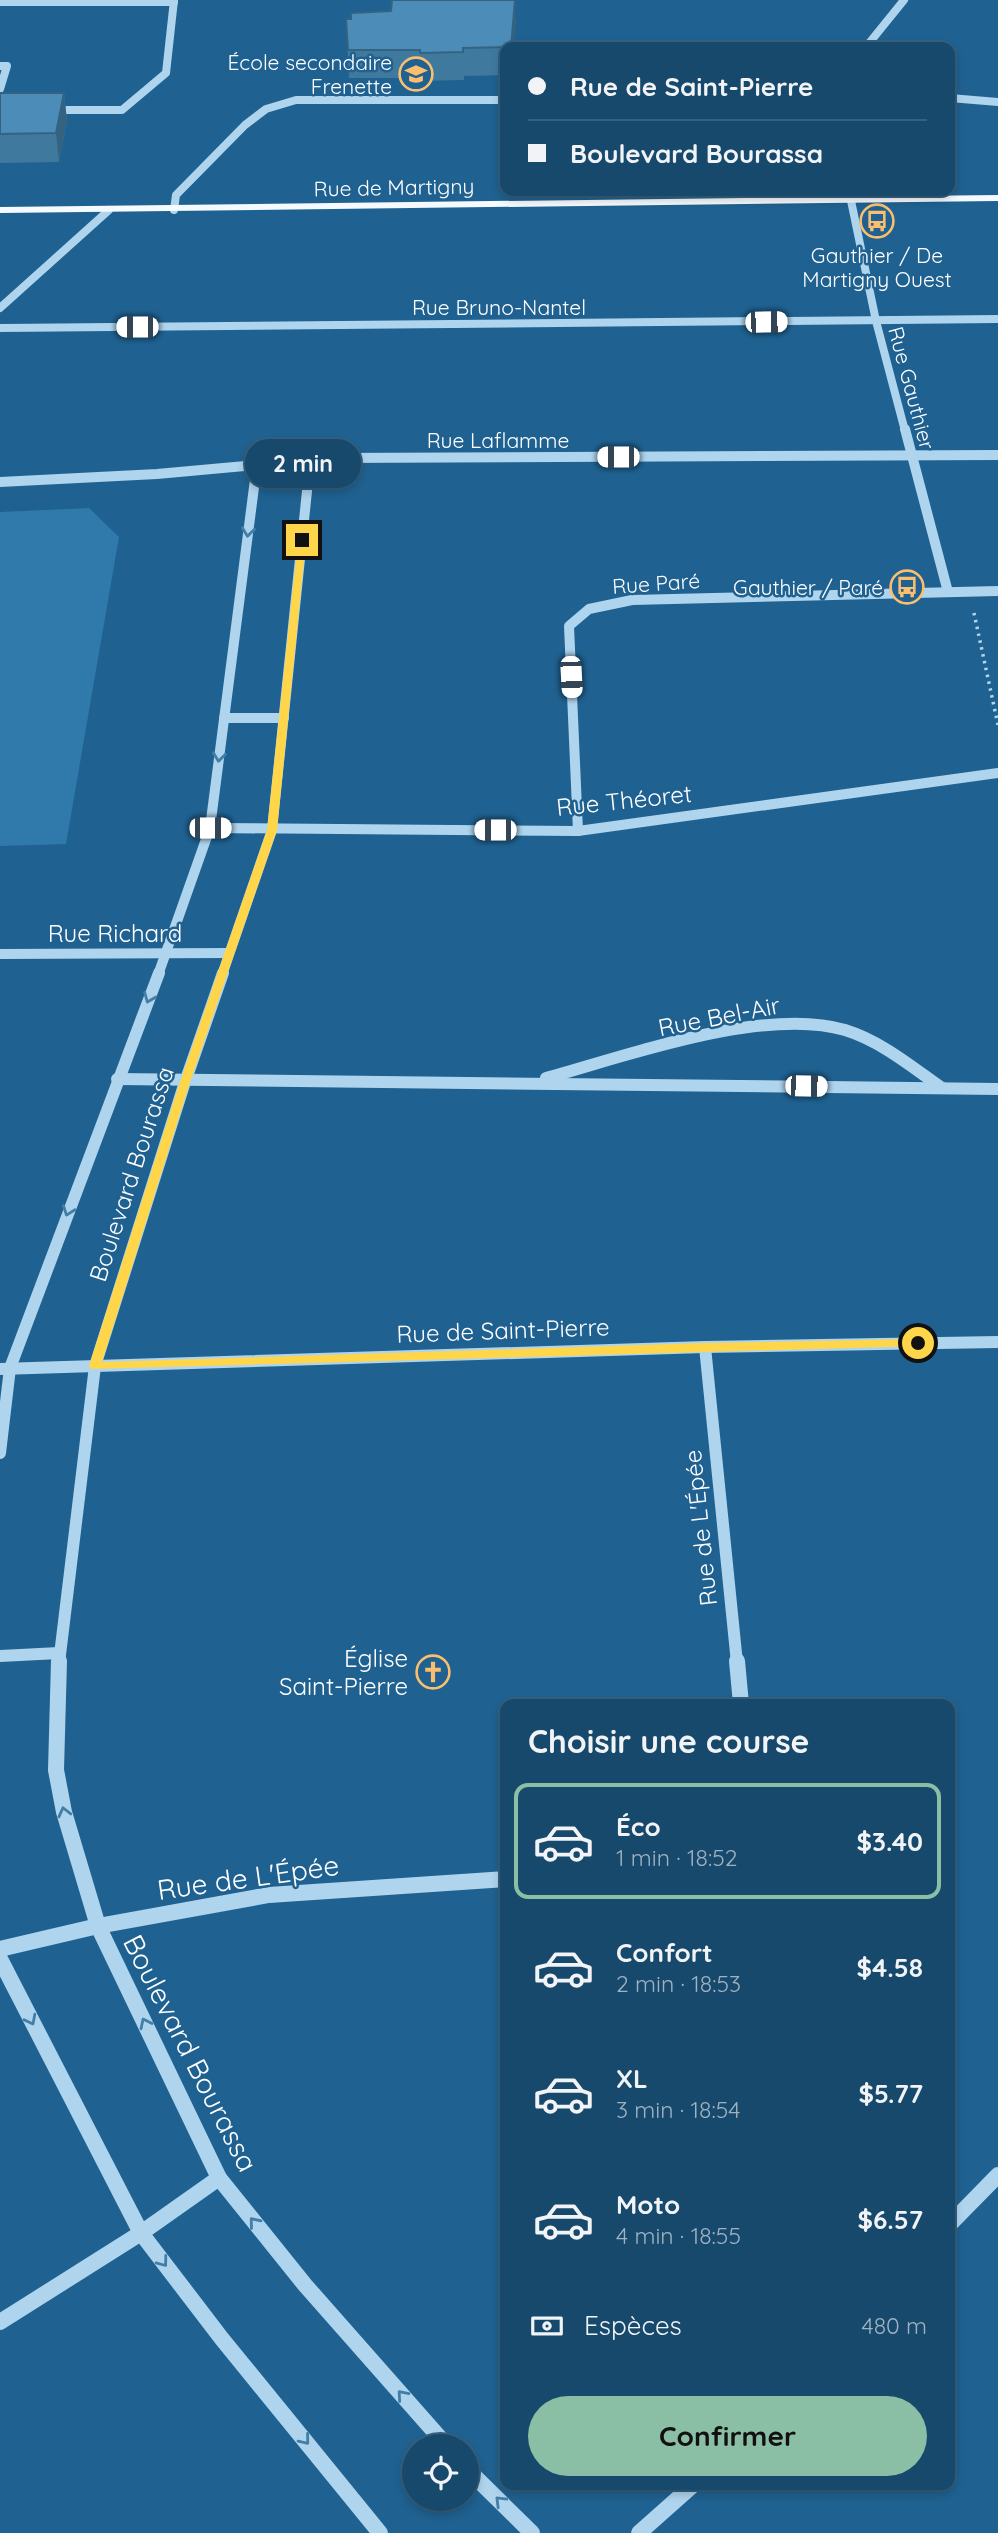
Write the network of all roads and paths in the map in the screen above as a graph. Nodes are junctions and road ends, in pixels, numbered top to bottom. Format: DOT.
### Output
graph roads {
  1 [pos="904,0"];
  2 [pos="174,1"];
  3 [pos="0,2"];
  4 [pos="870,42"];
  5 [pos="0,65"];
  6 [pos="0,89"];
  7 [pos="955,98"];
  8 [pos="500,100"];
  9 [pos="998,102"];
  10 [pos="41,110"];
  11 [pos="805,196"];
  12 [pos="850,196"];
  13 [pos="899,196"];
  14 [pos="998,198"];
  15 [pos="0,209"];
  16 [pos="108,210"];
  17 [pos="174,210"];
  18 [pos="0,308"];
  19 [pos="998,319"];
  20 [pos="876,321"];
  21 [pos="0,328"];
  22 [pos="998,455"];
  23 [pos="912,456"];
  24 [pos="310,462"];
  25 [pos="257,464"];
  26 [pos="0,482"];
  27 [pos="998,591"];
  28 [pos="948,592"];
  29 [pos="969,592"];
  30 [pos="224,718"];
  31 [pos="284,718"];
  32 [pos="998,725"];
  33 [pos="998,773"];
  34 [pos="210,828"];
  35 [pos="272,828"];
  36 [pos="579,831"];
  37 [pos="167,953"];
  38 [pos="229,953"];
  39 [pos="0,954"];
  40 [pos="117,1079"];
  41 [pos="186,1079"];
  42 [pos="532,1082"];
  43 [pos="942,1088"];
  44 [pos="998,1089"];
  45 [pos="998,1342"];
  46 [pos="705,1347"];
  47 [pos="95,1366"];
  48 [pos="5,1369"];
  49 [pos="0,1453"];
  50 [pos="59,1653"];
  51 [pos="0,1656"];
  52 [pos="740,1699"];
  53 [pos="500,1879"];
  54 [pos="98,1926"];
  55 [pos="0,1949"];
  56 [pos="0,1959"];
  57 [pos="998,2175"];
  58 [pos="219,2178"];
  59 [pos="955,2219"];
  60 [pos="141,2233"];
  61 [pos="0,2322"];
  62 [pos="436,2434"];
  63 [pos="479,2481"];
  64 [pos="687,2490"];
  65 [pos="380,2533"];
  66 [pos="533,2533"];
  67 [pos="639,2533"];
  1 -- 4 [label="street"];
  2 -- 3 [label="street"];
  2 -- 10 [label="street"];
  5 -- 6 [label="street"];
  7 -- 9 [label="street"];
  8 -- 17 [label="street"];
  11 -- 17 [label="main road, Rue de Martigny"];
  12 -- 20 [label="street, Rue Gauthier"];
  13 -- 14 [label="main road, Rue de Martigny"];
  15 -- 16 [label="main road, Rue de Martigny"];
  16 -- 17 [label="main road, Rue de Martigny"];
  16 -- 18 [label="street"];
  19 -- 20 [label="street, Rue Bruno-Nantel"];
  20 -- 21 [label="street, Rue Bruno-Nantel"];
  20 -- 23 [label="street, Rue Gauthier"];
  22 -- 23 [label="street, Rue Laflamme"];
  23 -- 24 [label="street, Rue Laflamme"];
  23 -- 28 [label="street, Rue Gauthier"];
  24 -- 25 [label="street, Rue Laflamme"];
  24 -- 31 [label="street, Boulevard Bourassa"];
  25 -- 26 [label="street, Rue Laflamme"];
  25 -- 30 [label="street, Boulevard Bourassa, one-way"];
  27 -- 29 [label="street, Rue Paré"];
  28 -- 29 [label="street, Rue Paré"];
  28 -- 36 [label="street, Rue Paré"];
  29 -- 32 [label="path"];
  30 -- 31 [label="street"];
  30 -- 34 [label="street, Boulevard Bourassa, one-way"];
  31 -- 35 [label="street, Boulevard Bourassa"];
  33 -- 36 [label="street, Rue Théoret"];
  34 -- 35 [label="street, Rue Théoret"];
  34 -- 37 [label="street, Boulevard Bourassa"];
  35 -- 36 [label="street, Rue Théoret"];
  35 -- 38 [label="street, Boulevard Bourassa"];
  37 -- 38 [label="street, Rue Richard"];
  37 -- 39 [label="street, Rue Richard"];
  37 -- 40 [label="street, Boulevard Bourassa, one-way"];
  38 -- 41 [label="street, Boulevard Bourassa"];
  40 -- 41 [label="street, Rue Bel-Air"];
  40 -- 48 [label="street, Boulevard Bourassa, one-way"];
  41 -- 42 [label="street, Rue Bel-Air"];
  41 -- 47 [label="street, Boulevard Bourassa"];
  42 -- 43 [label="street, Rue Bel-Air"];
  42 -- 43 [label="street, Rue Bel-Air"];
  43 -- 44 [label="street, Rue Bel-Air"];
  45 -- 46 [label="street, Rue de Saint-Pierre"];
  46 -- 47 [label="street, Rue de Saint-Pierre"];
  46 -- 52 [label="street, Rue de L'Épée"];
  47 -- 48 [label="street, Rue de Saint-Pierre"];
  47 -- 50 [label="street, Boulevard Bourassa"];
  48 -- 49 [label="street, Boulevard Bourassa"];
  50 -- 51 [label="street"];
  54 -- 50 [label="street, Boulevard Bourassa, one-way"];
  53 -- 54 [label="street, Rue de L'Épée"];
  54 -- 55 [label="street, Rue de L'Épée"];
  58 -- 54 [label="street, Boulevard Bourassa, one-way"];
  56 -- 60 [label="street, one-way"];
  57 -- 59 [label="street"];
  58 -- 60 [label="street"];
  62 -- 58 [label="street, Boulevard Bourassa, one-way"];
  60 -- 61 [label="street"];
  60 -- 65 [label="street, one-way"];
  66 -- 63 [label="street, one-way"];
  64 -- 67 [label="street"];
}
